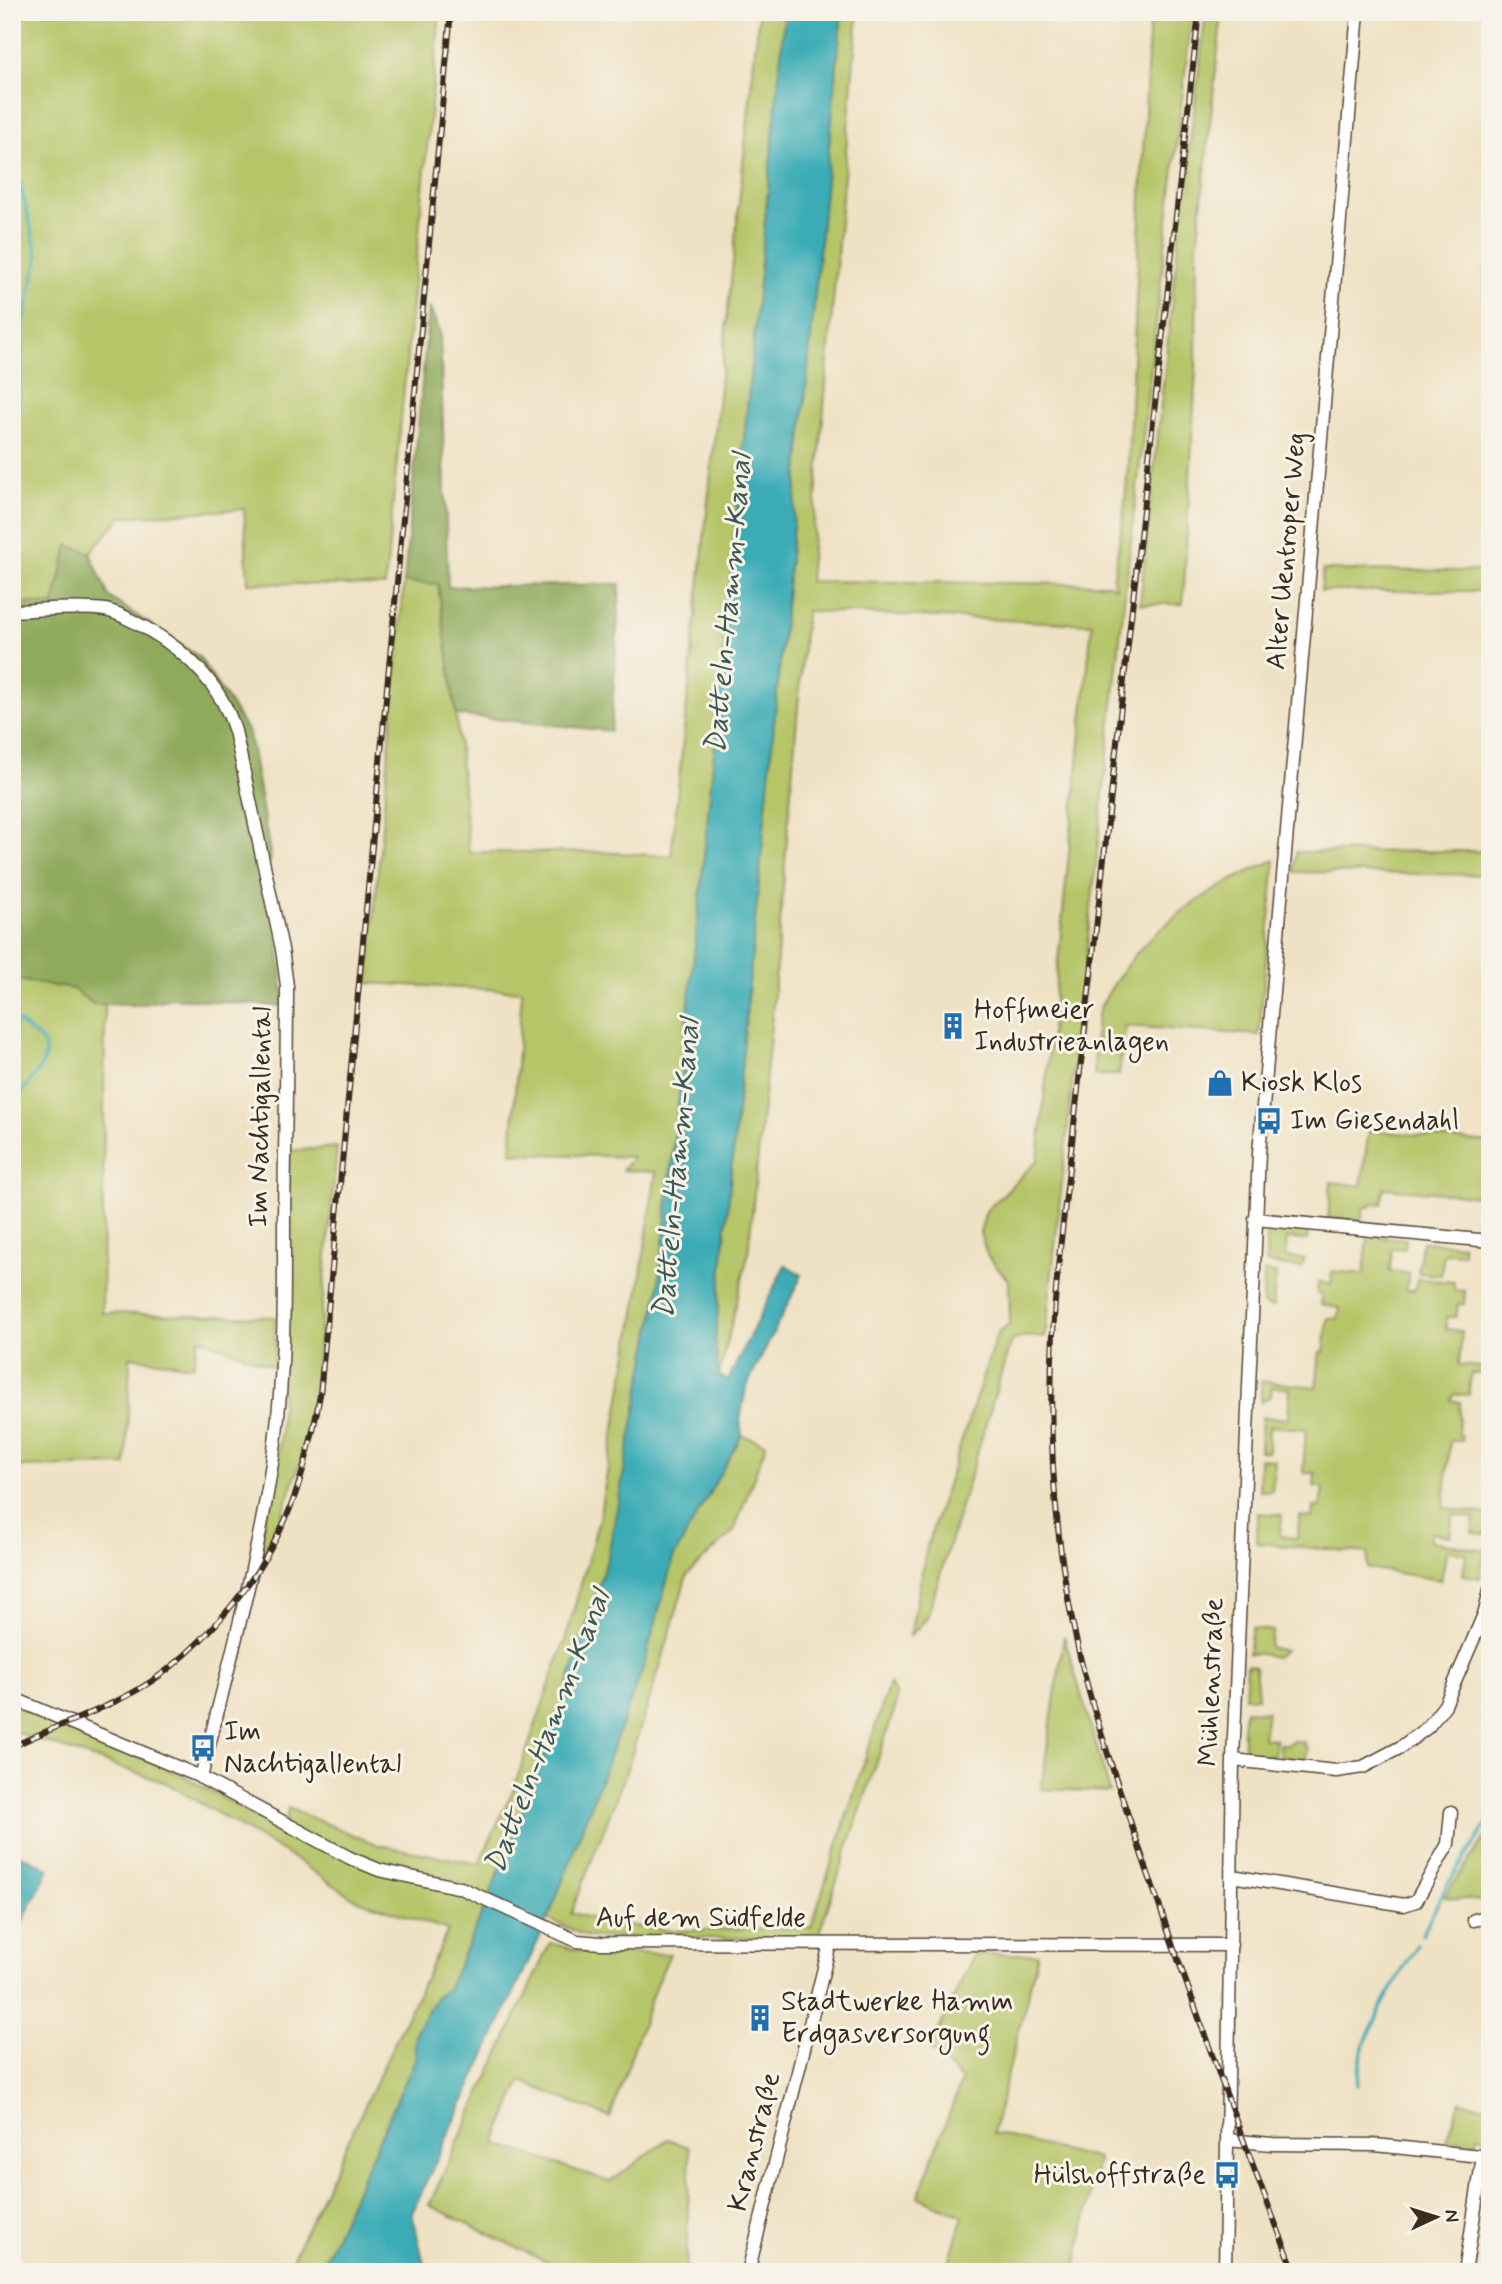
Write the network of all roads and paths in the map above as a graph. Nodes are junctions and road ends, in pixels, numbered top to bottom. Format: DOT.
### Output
graph roads {
  1 [pos="1358,12"];
  2 [pos="12,611"];
  3 [pos="1263,1094"];
  4 [pos="1255,1219"];
  5 [pos="1490,1241"];
  6 [pos="1490,1590"];
  7 [pos="12,1698"];
  8 [pos="1233,1760"];
  9 [pos="201,1778"];
  10 [pos="1451,1812"];
  11 [pos="1232,1876"];
  12 [pos="1490,1916"];
  13 [pos="1474,1920"];
  14 [pos="830,1944"];
  15 [pos="1231,1945"];
  16 [pos="1228,2140"];
  17 [pos="1486,2156"];
  18 [pos="748,2272"];
  19 [pos="1225,2272"];
  20 [pos="1465,2272"];
  1 -- 3 [label="street, Alter Uentroper Weg"];
  2 -- 9 [label="street, Im Nachtigallental"];
  3 -- 4 [label="street, Mühlenstraße"];
  4 -- 5 [label="street"];
  4 -- 8 [label="street, Mühlenstraße"];
  6 -- 8 [label="street"];
  7 -- 9 [label="street, Auf dem Südfelde"];
  8 -- 11 [label="street, Mühlenstraße"];
  9 -- 14 [label="street, Auf dem Südfelde"];
  10 -- 11 [label="street"];
  11 -- 15 [label="street, Mühlenstraße"];
  12 -- 13 [label="street"];
  14 -- 15 [label="street, Auf dem Südfelde"];
  14 -- 18 [label="street, Kranstraße"];
  15 -- 16 [label="street, Mühlenstraße"];
  16 -- 17 [label="street"];
  16 -- 19 [label="street, Mühlenstraße"];
  17 -- 20 [label="street"];
}
